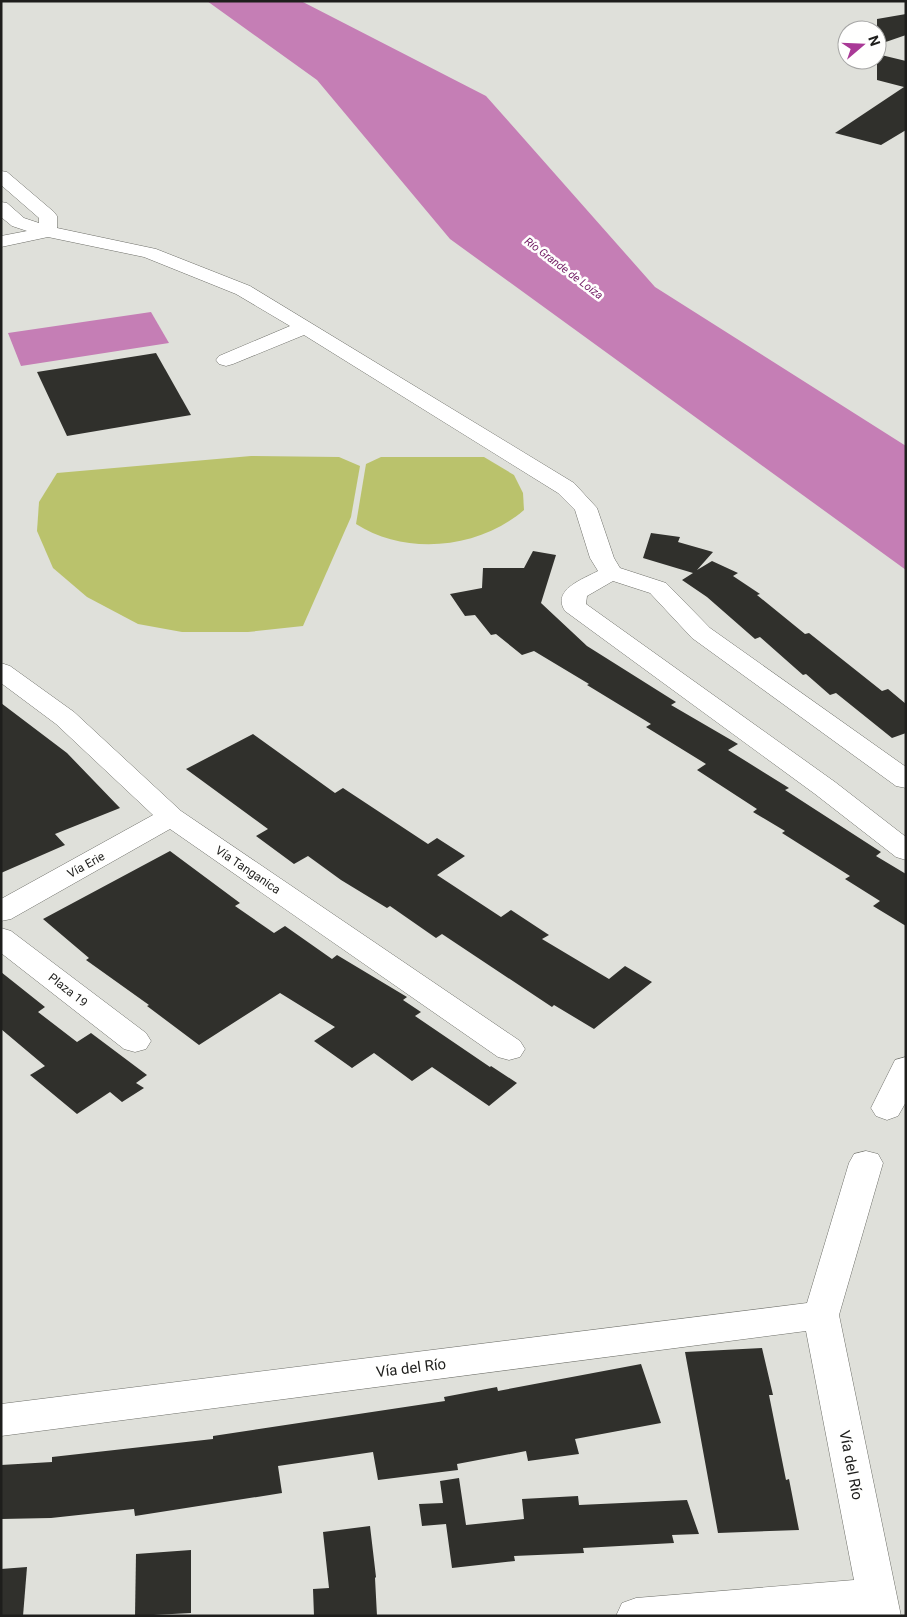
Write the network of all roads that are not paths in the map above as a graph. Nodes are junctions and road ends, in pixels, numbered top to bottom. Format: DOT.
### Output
graph roads {
  1 [pos="1,176"];
  2 [pos="1,207"];
  3 [pos="48,232"];
  4 [pos="1,242"];
  5 [pos="305,327"];
  6 [pos="226,360"];
  7 [pos="611,573"];
  8 [pos="1,671"];
  9 [pos="906,780"];
  10 [pos="171,817"];
  11 [pos="906,851"];
  12 [pos="1,912"];
  13 [pos="1,938"];
  14 [pos="135,1042"];
  15 [pos="509,1049"];
  16 [pos="906,1068"];
  17 [pos="887,1108"];
  18 [pos="866,1163"];
  19 [pos="821,1315"];
  20 [pos="1,1420"];
  21 [pos="879,1606"];
  22 [pos="636,1616"];
  1 -- 3 [label="street"];
  2 -- 3 [label="street"];
  3 -- 4 [label="street"];
  3 -- 5 [label="street"];
  5 -- 6 [label="street"];
  5 -- 7 [label="street"];
  7 -- 9 [label="street"];
  7 -- 11 [label="street"];
  8 -- 10 [label="street, Vía Tanganica"];
  10 -- 12 [label="street, Vía Erie"];
  10 -- 15 [label="street, Vía Tanganica"];
  13 -- 14 [label="street, Plaza 19"];
  16 -- 17 [label="street"];
  18 -- 19 [label="street, Vía del Río"];
  19 -- 20 [label="street, Vía del Río"];
  19 -- 21 [label="street, Vía del Río"];
  21 -- 22 [label="street"];
}
